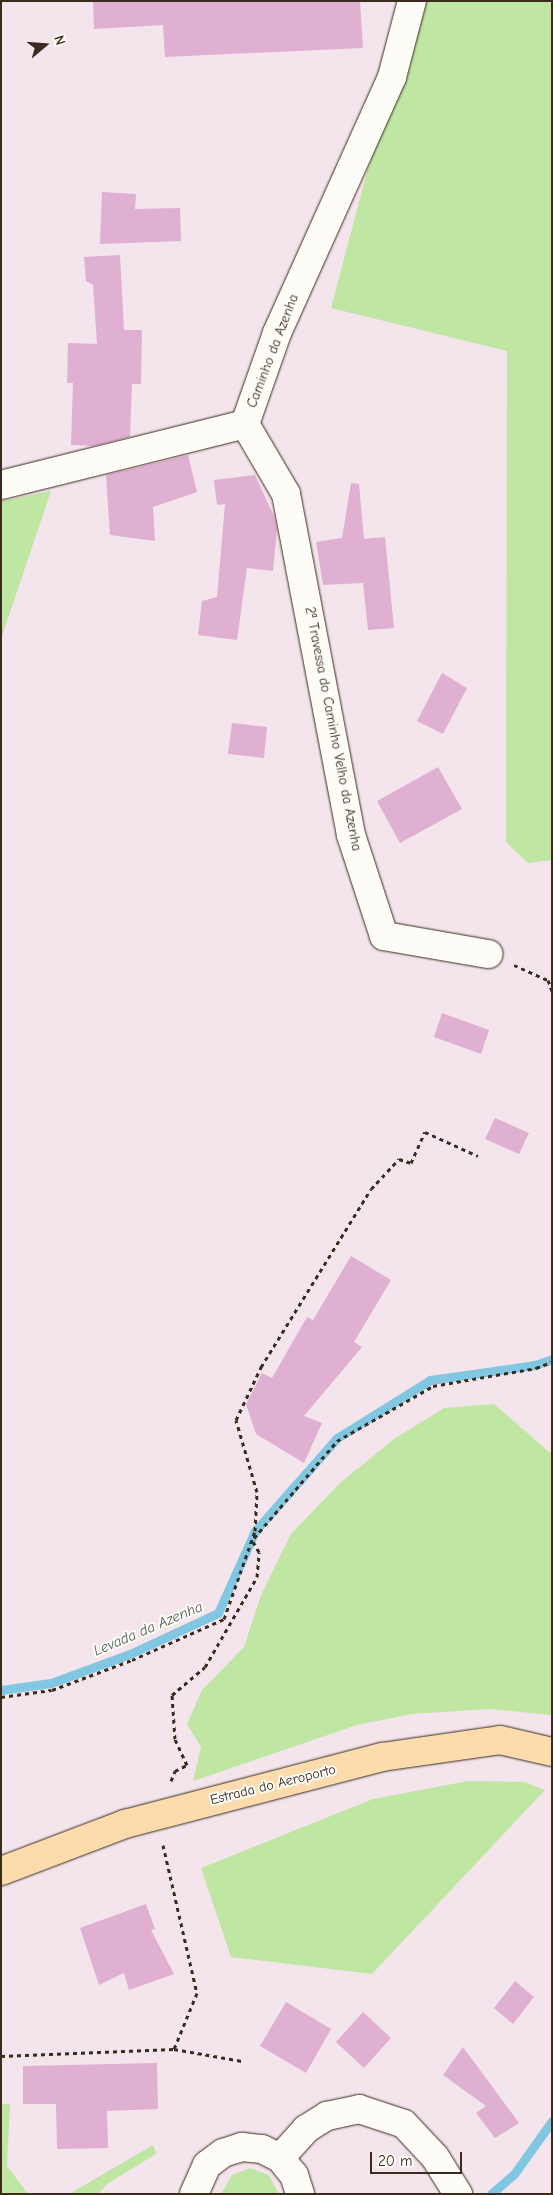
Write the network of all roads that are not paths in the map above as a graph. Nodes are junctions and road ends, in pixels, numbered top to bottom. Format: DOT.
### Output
graph roads {
  1 [pos="412,1"];
  2 [pos="245,424"];
  3 [pos="1,485"];
  4 [pos="488,954"];
  5 [pos="552,1752"];
  6 [pos="1,1871"];
  7 [pos="280,2158"];
  8 [pos="194,2194"];
  9 [pos="300,2194"];
  10 [pos="458,2194"];
  1 -- 2 [label="street, Caminho da Azenha"];
  2 -- 3 [label="street, Caminho da Azenha"];
  2 -- 4 [label="street, 2ª Travessa do Caminho Velho da Azenha"];
  5 -- 6 [label="main road, Estrada do Aeroporto"];
  7 -- 8 [label="street"];
  7 -- 9 [label="street"];
  7 -- 10 [label="street"];
}
